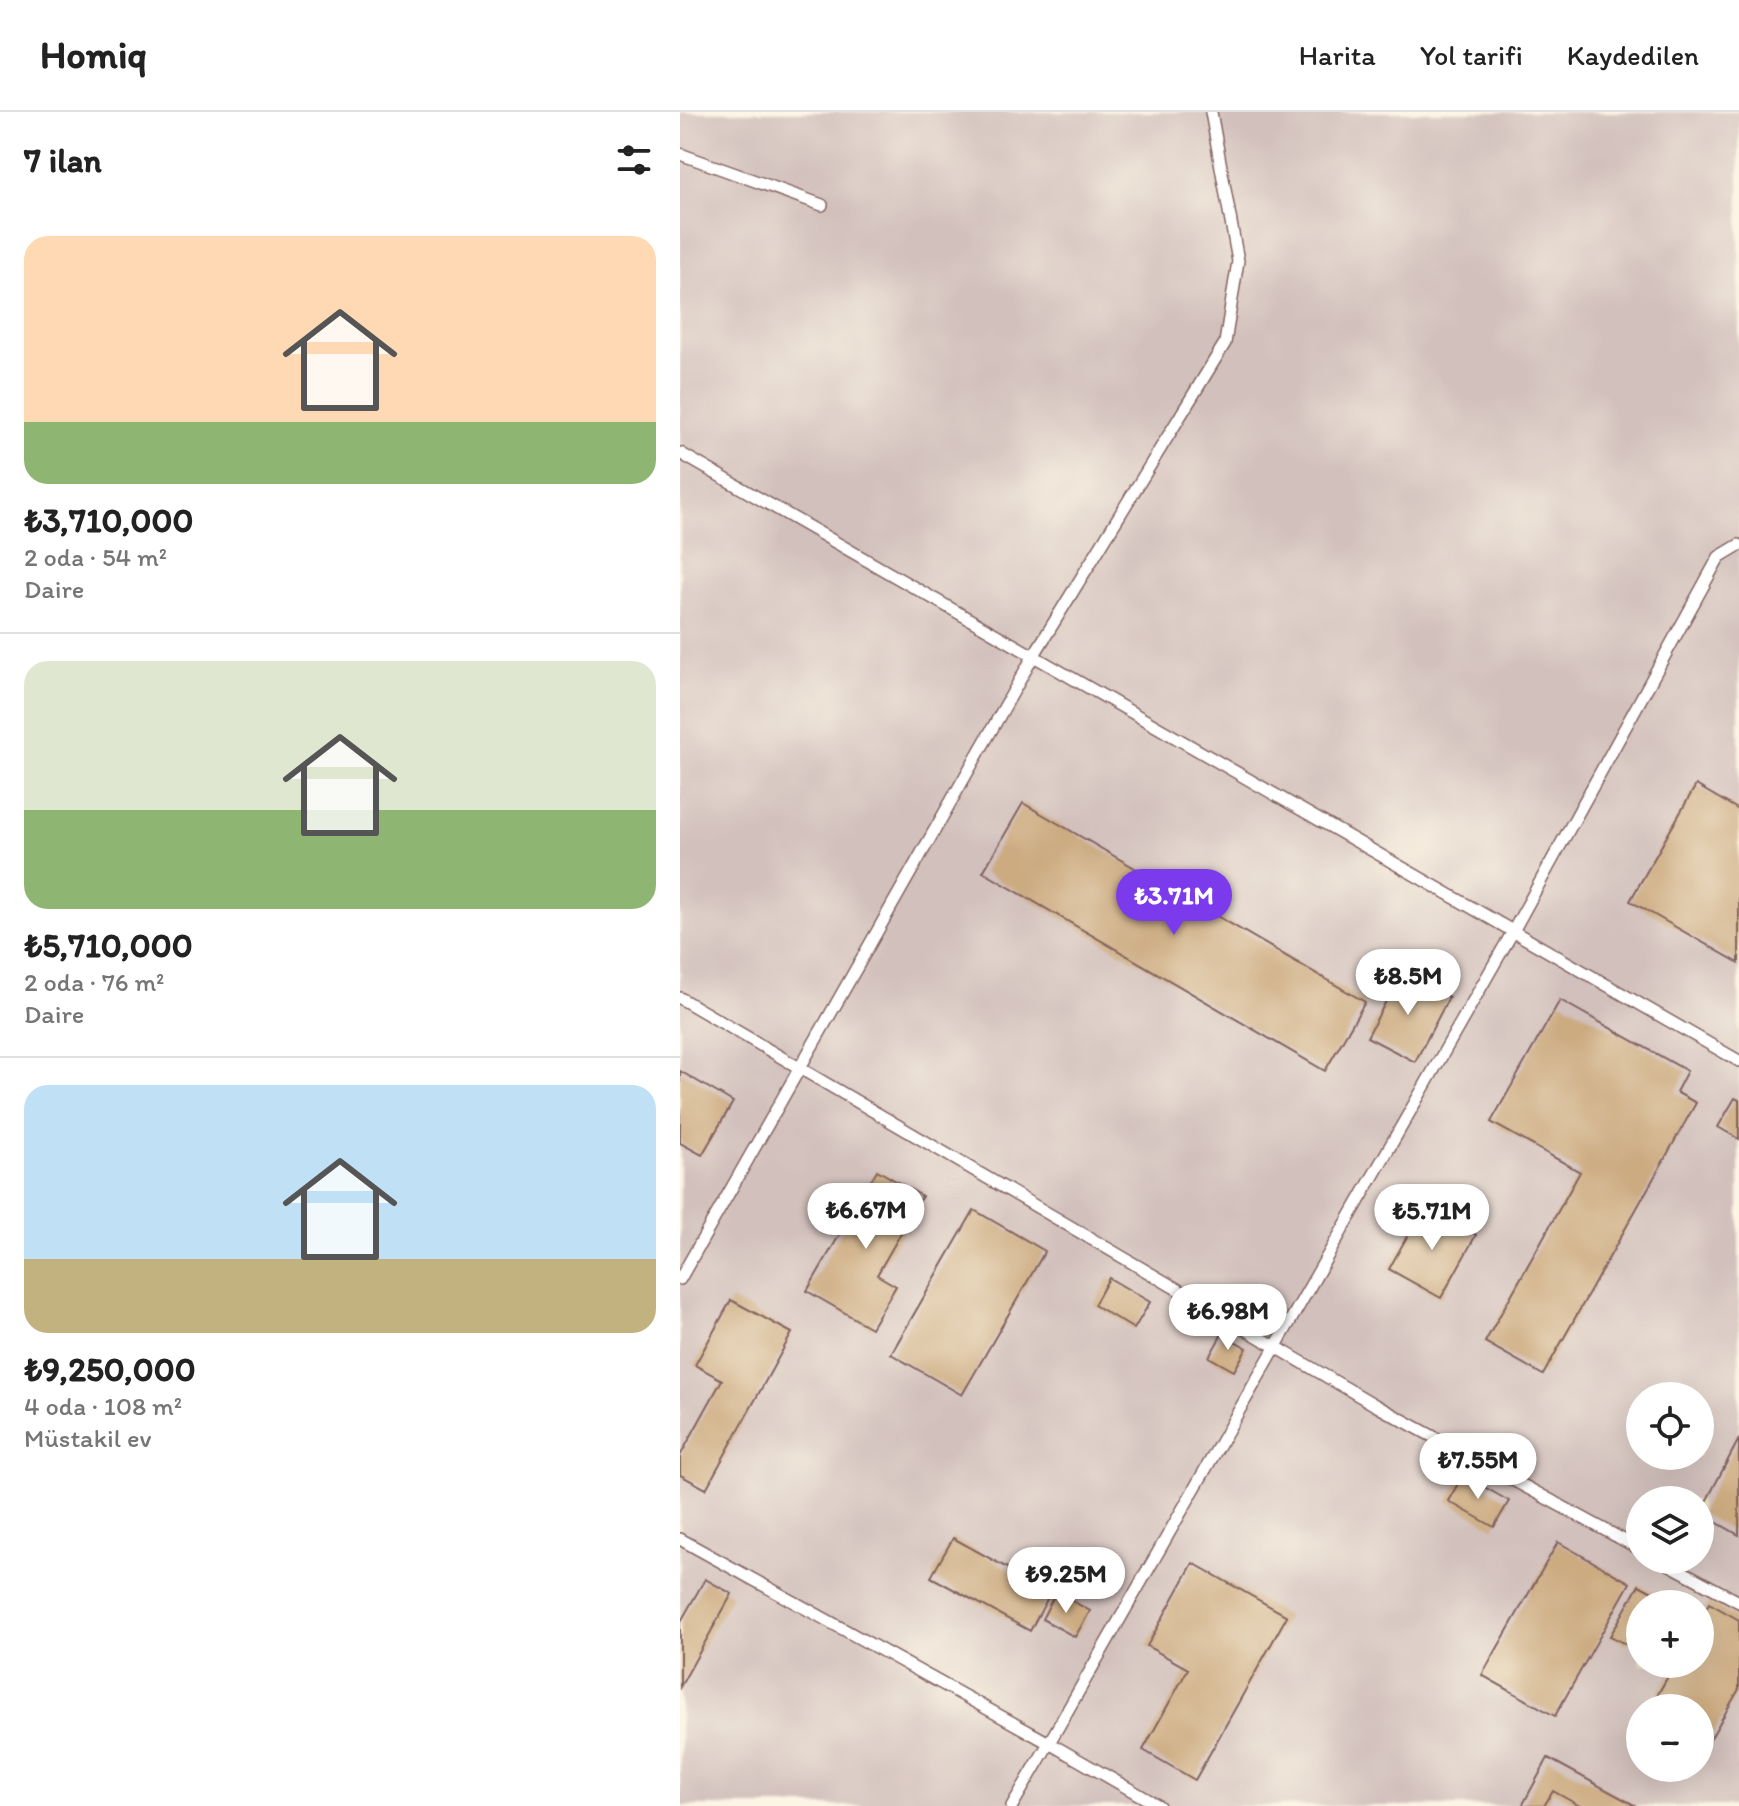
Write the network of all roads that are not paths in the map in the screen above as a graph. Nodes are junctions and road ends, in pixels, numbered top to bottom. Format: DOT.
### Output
graph roads {
  1 [pos="1211,112"];
  2 [pos="680,154"];
  3 [pos="822,205"];
  4 [pos="680,453"];
  5 [pos="1739,545"];
  6 [pos="1034,655"];
  7 [pos="1512,933"];
  8 [pos="680,998"];
  9 [pos="1739,1061"];
  10 [pos="802,1069"];
  11 [pos="680,1279"];
  12 [pos="1274,1346"];
  13 [pos="680,1539"];
  14 [pos="1626,1541"];
  15 [pos="1687,1574"];
  16 [pos="1739,1602"];
  17 [pos="1049,1743"];
  18 [pos="1012,1806"];
  19 [pos="1159,1806"];
  1 -- 6 [label="lane"];
  2 -- 3 [label="lane"];
  4 -- 6 [label="lane"];
  5 -- 7 [label="lane"];
  6 -- 7 [label="lane"];
  6 -- 10 [label="lane"];
  7 -- 9 [label="lane"];
  7 -- 12 [label="lane"];
  8 -- 10 [label="lane"];
  10 -- 11 [label="lane"];
  10 -- 12 [label="lane"];
  12 -- 14 [label="lane"];
  12 -- 17 [label="lane"];
  13 -- 17 [label="lane"];
  15 -- 16 [label="lane"];
  17 -- 18 [label="lane"];
  17 -- 19 [label="lane"];
}
